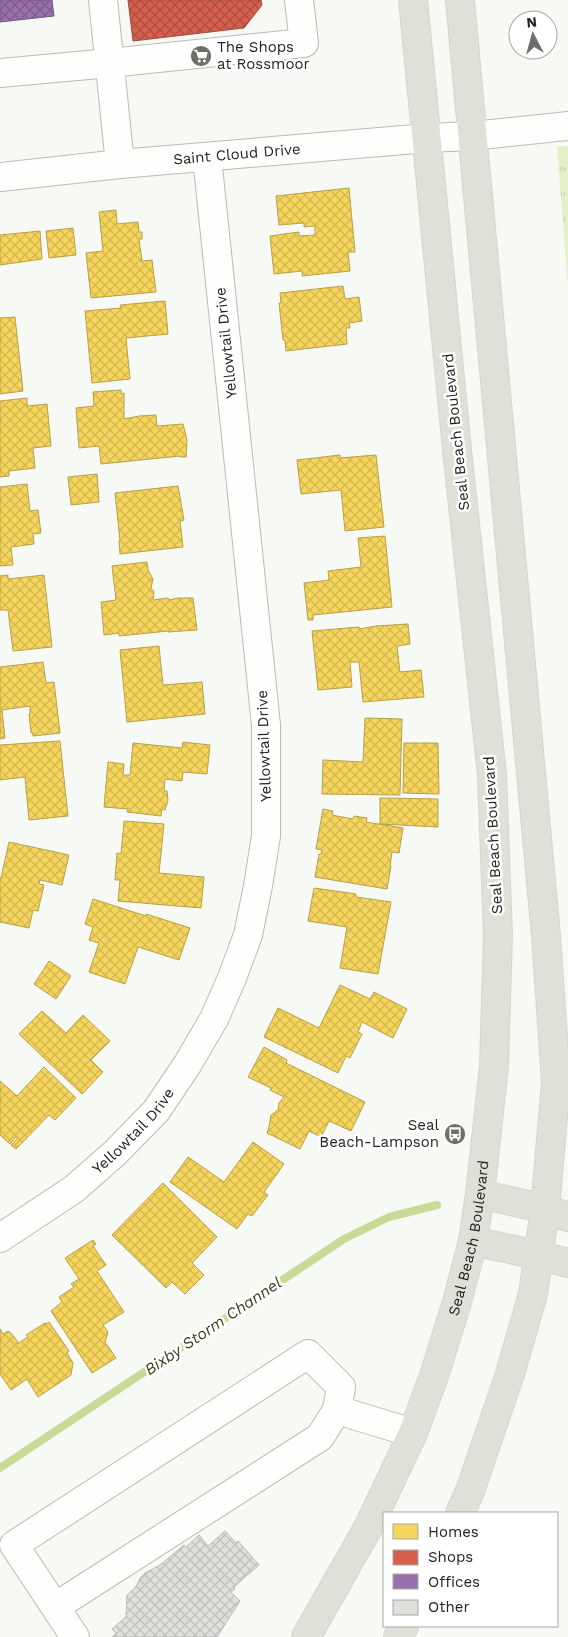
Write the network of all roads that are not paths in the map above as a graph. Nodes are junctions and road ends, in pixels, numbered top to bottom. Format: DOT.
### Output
graph roads {
  1 [pos="103,0"];
  2 [pos="299,0"];
  3 [pos="413,0"];
  4 [pos="460,0"];
  5 [pos="110,63"];
  6 [pos="0,73"];
  7 [pos="568,126"];
  8 [pos="472,136"];
  9 [pos="427,138"];
  10 [pos="207,157"];
  11 [pos="120,164"];
  12 [pos="0,177"];
  13 [pos="480,1194"];
  14 [pos="556,1213"];
  15 [pos="0,1238"];
  16 [pos="473,1241"];
  17 [pos="538,1255"];
  18 [pos="568,1262"];
  19 [pos="337,1410"];
  20 [pos="413,1433"];
  21 [pos="460,1512"];
  22 [pos="55,1608"];
  23 [pos="75,1637"];
  24 [pos="306,1637"];
  1 -- 5 [label="street"];
  2 -- 5 [label="street"];
  3 -- 9 [label="main road, Seal Beach Boulevard"];
  4 -- 8 [label="main road"];
  5 -- 6 [label="street"];
  5 -- 11 [label="street"];
  7 -- 8 [label="street, Saint Cloud Drive"];
  8 -- 9 [label="street, Saint Cloud Drive"];
  8 -- 14 [label="main road"];
  9 -- 10 [label="street, Saint Cloud Drive"];
  9 -- 13 [label="main road, Seal Beach Boulevard"];
  10 -- 11 [label="street, Saint Cloud Drive"];
  10 -- 15 [label="street, Yellowtail Drive"];
  11 -- 12 [label="street, Saint Cloud Drive"];
  13 -- 14 [label="main road"];
  13 -- 16 [label="main road, Seal Beach Boulevard"];
  14 -- 17 [label="main road"];
  16 -- 17 [label="main road"];
  16 -- 20 [label="main road, Seal Beach Boulevard"];
  17 -- 18 [label="main road"];
  17 -- 21 [label="main road"];
  19 -- 20 [label="street"];
  19 -- 22 [label="street"];
  19 -- 22 [label="street"];
  20 -- 24 [label="main road, Seal Beach Boulevard"];
  22 -- 23 [label="street"];
}
